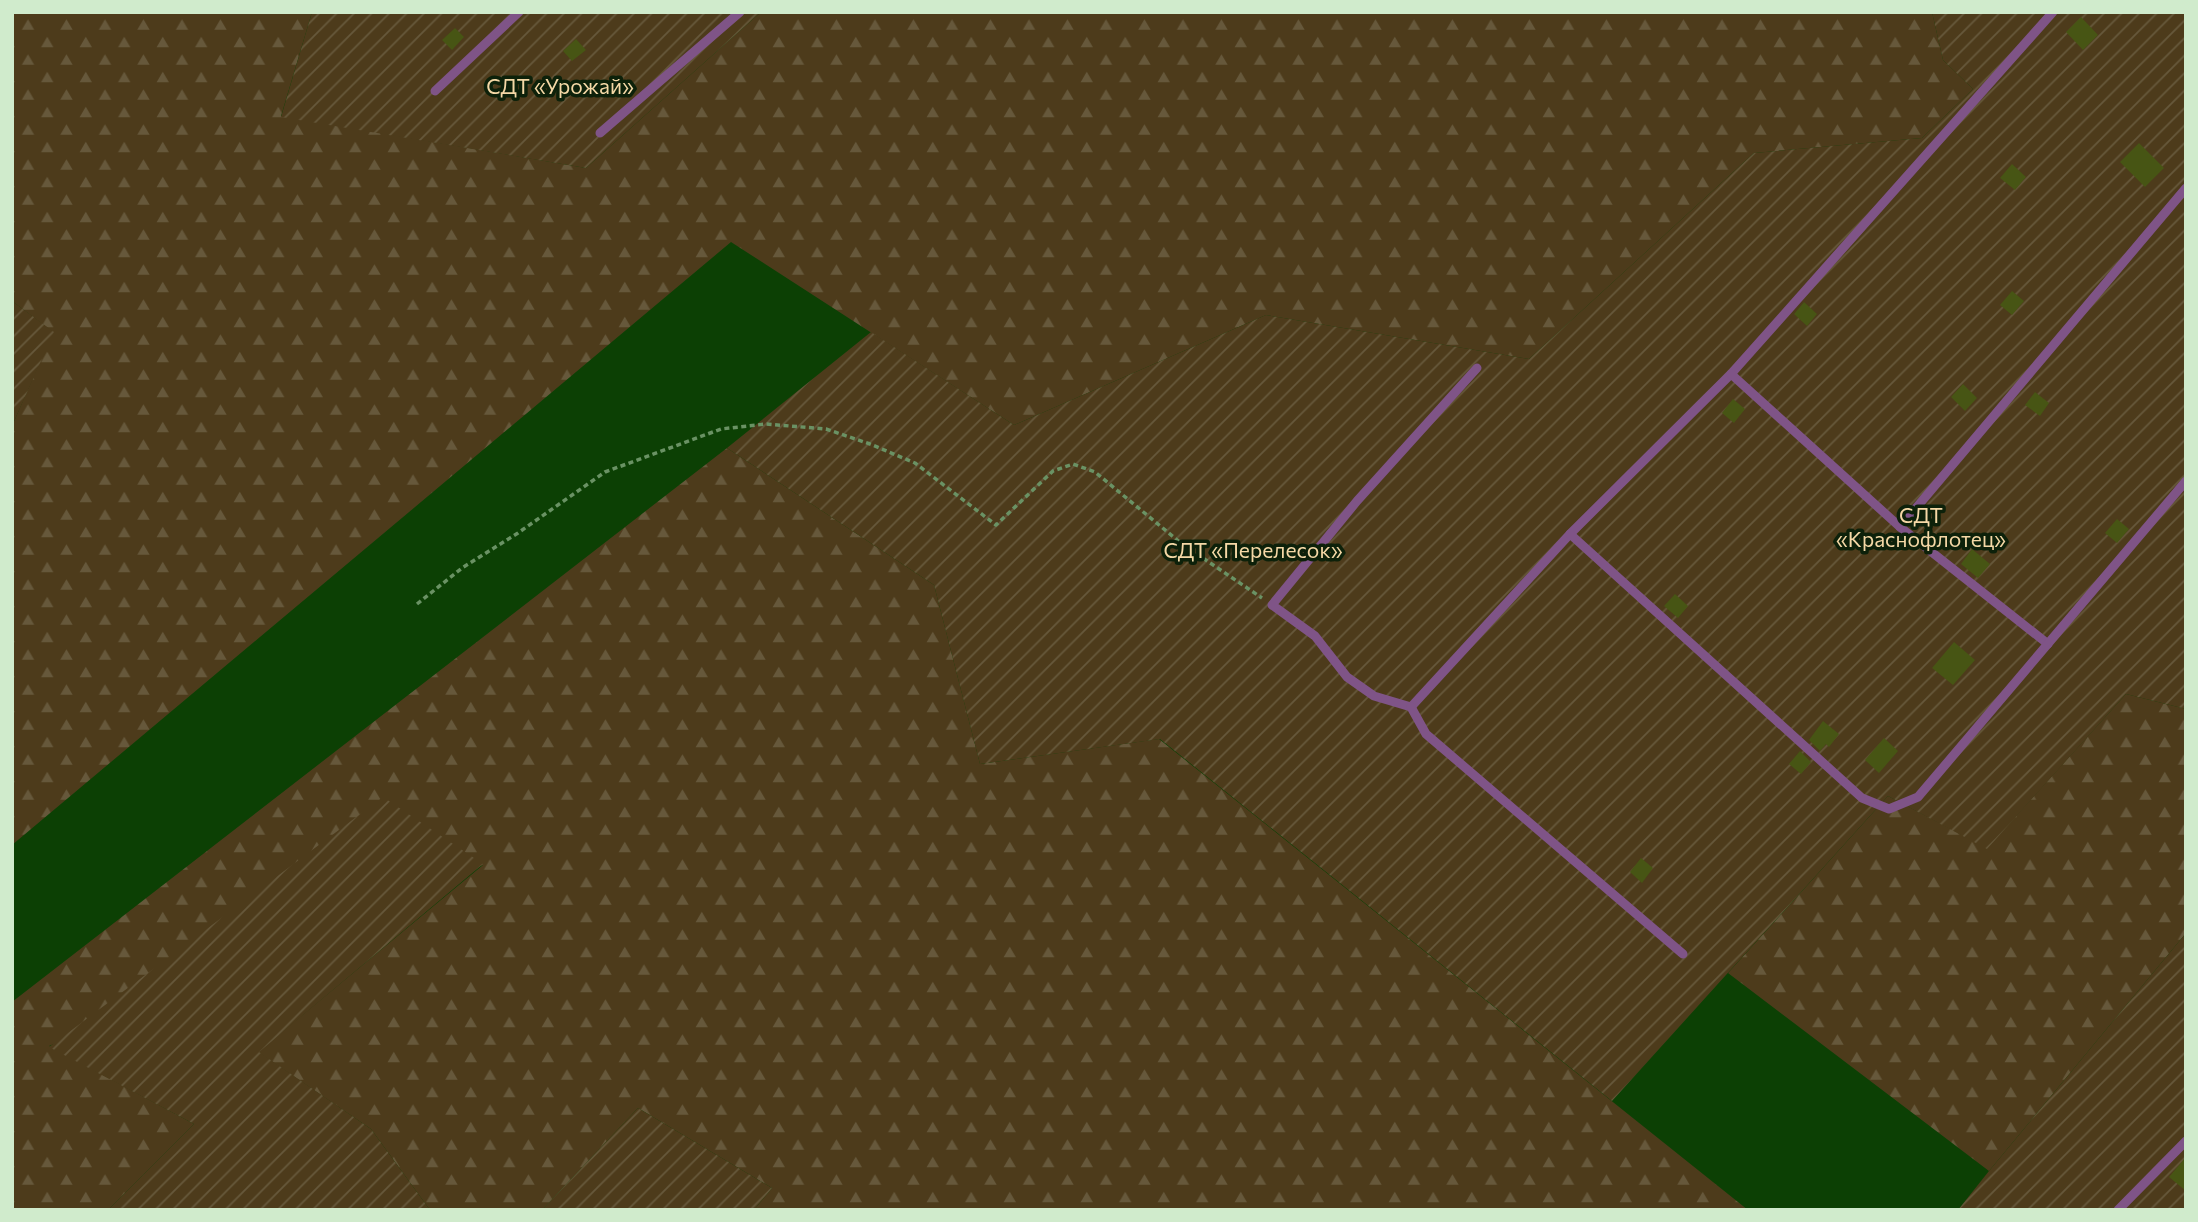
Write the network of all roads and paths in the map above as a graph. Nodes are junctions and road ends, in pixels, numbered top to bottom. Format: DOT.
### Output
graph roads {
  1 [pos="519,12"];
  2 [pos="740,12"];
  3 [pos="2053,12"];
  4 [pos="435,91"];
  5 [pos="600,133"];
  6 [pos="2186,188"];
  7 [pos="1477,368"];
  8 [pos="1731,374"];
  9 [pos="2186,481"];
  10 [pos="1900,527"];
  11 [pos="1570,534"];
  12 [pos="417,604"];
  13 [pos="1272,605"];
  14 [pos="2048,644"];
  15 [pos="1411,707"];
  16 [pos="1683,954"];
  17 [pos="2186,1141"];
  18 [pos="2118,1210"];
  1 -- 4 [label="lane"];
  2 -- 5 [label="lane"];
  3 -- 8 [label="lane"];
  6 -- 10 [label="lane"];
  7 -- 13 [label="lane"];
  8 -- 10 [label="lane"];
  8 -- 11 [label="lane"];
  9 -- 14 [label="lane"];
  10 -- 14 [label="lane"];
  11 -- 14 [label="lane"];
  11 -- 15 [label="lane"];
  12 -- 13 [label="path"];
  13 -- 15 [label="lane"];
  15 -- 16 [label="lane"];
  17 -- 18 [label="lane"];
}
